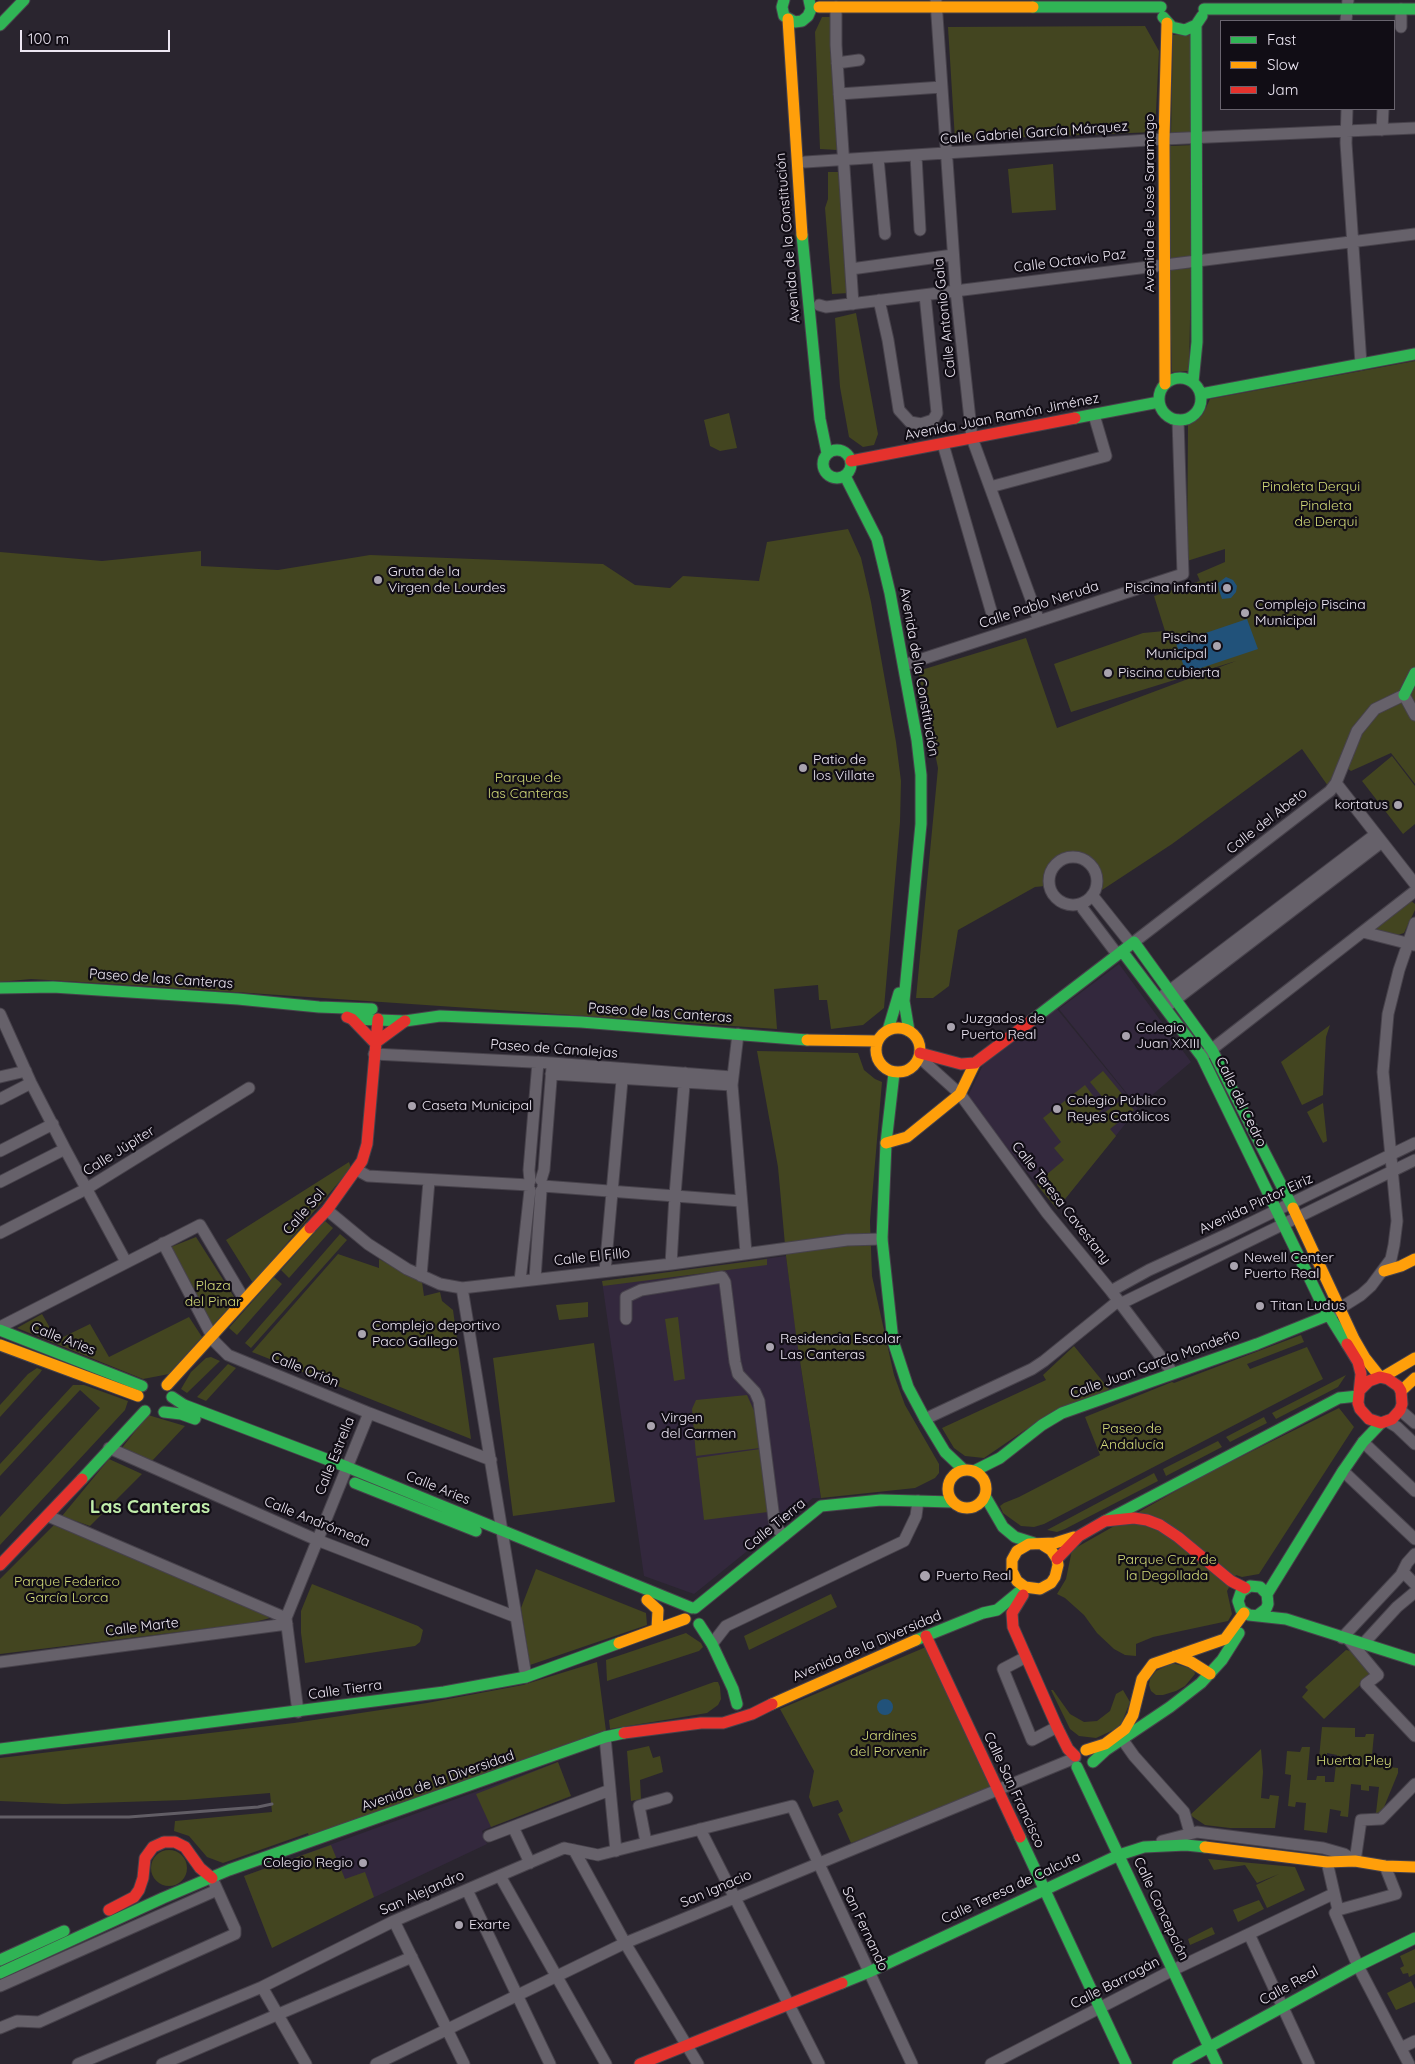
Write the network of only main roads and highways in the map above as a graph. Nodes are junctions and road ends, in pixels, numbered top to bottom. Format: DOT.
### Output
graph roads {
  1 [pos="24,0"];
  2 [pos="784,0"];
  3 [pos="937,4"];
  4 [pos="1060,4"];
  5 [pos="1162,4"];
  6 [pos="1203,4"];
  7 [pos="1347,4"];
  8 [pos="810,8"];
  9 [pos="1415,9"];
  10 [pos="788,19"];
  11 [pos="1167,23"];
  12 [pos="1196,24"];
  13 [pos="0,25"];
  14 [pos="1415,354"];
  15 [pos="1193,382"];
  16 [pos="1165,384"];
  17 [pos="1201,394"];
  18 [pos="1159,402"];
  19 [pos="833,452"];
  20 [pos="851,461"];
  21 [pos="841,477"];
  22 [pos="1415,673"];
  23 [pos="1404,695"];
  24 [pos="1126,948"];
  25 [pos="0,988"];
  26 [pos="412,1011"];
  27 [pos="351,1013"];
  28 [pos="440,1016"];
  29 [pos="378,1019"];
  30 [pos="405,1021"];
  31 [pos="888,1030"];
  32 [pos="909,1031"];
  33 [pos="878,1041"];
  34 [pos="375,1048"];
  35 [pos="919,1055"];
  36 [pos="975,1063"];
  37 [pos="894,1072"];
  38 [pos="886,1143"];
  39 [pos="1415,1259"];
  40 [pos="1384,1271"];
  41 [pos="1329,1315"];
  42 [pos="0,1328"];
  43 [pos="0,1345"];
  44 [pos="1415,1358"];
  45 [pos="1381,1377"];
  46 [pos="1415,1378"];
  47 [pos="151,1385"];
  48 [pos="1400,1391"];
  49 [pos="1359,1393"];
  50 [pos="172,1397"];
  51 [pos="145,1411"];
  52 [pos="164,1412"];
  53 [pos="1369,1420"];
  54 [pos="1384,1422"];
  55 [pos="1363,1442"];
  56 [pos="945,1452"];
  57 [pos="1000,1458"];
  58 [pos="969,1471"];
  59 [pos="345,1472"];
  60 [pos="949,1481"];
  61 [pos="984,1481"];
  62 [pos="985,1496"];
  63 [pos="918,1501"];
  64 [pos="952,1502"];
  65 [pos="967,1509"];
  66 [pos="1105,1521"];
  67 [pos="1079,1536"];
  68 [pos="1039,1544"];
  69 [pos="1014,1555"];
  70 [pos="1057,1559"];
  71 [pos="0,1565"];
  72 [pos="1013,1576"];
  73 [pos="1027,1588"];
  74 [pos="1242,1592"];
  75 [pos="1265,1595"];
  76 [pos="646,1600"];
  77 [pos="689,1613"];
  78 [pos="986,1613"];
  79 [pos="1251,1615"];
  80 [pos="1286,1618"];
  81 [pos="1013,1627"];
  82 [pos="657,1629"];
  83 [pos="926,1636"];
  84 [pos="1175,1656"];
  85 [pos="1415,1660"];
  86 [pos="1210,1674"];
  87 [pos="730,1710"];
  88 [pos="0,1749"];
  89 [pos="1083,1756"];
  90 [pos="1119,1855"];
  91 [pos="194,1859"];
  92 [pos="1415,1867"];
  93 [pos="143,1878"];
  94 [pos="212,1878"];
  95 [pos="190,1886"];
  96 [pos="1044,1889"];
  97 [pos="163,1898"];
  98 [pos="1415,1938"];
  99 [pos="0,1960"];
  100 [pos="0,1973"];
  101 [pos="1209,2047"];
  102 [pos="640,2064"];
  103 [pos="1126,2064"];
  104 [pos="1178,2064"];
  105 [pos="1218,2064"];
  1 -- 13 [label="main road"];
  2 -- 10 [label="main road, Avenida de la Constitución"];
  3 -- 4 [label="main road"];
  3 -- 8 [label="main road"];
  4 -- 5 [label="main road"];
  5 -- 11 [label="main road"];
  6 -- 7 [label="main road"];
  6 -- 12 [label="main road"];
  7 -- 9 [label="main road"];
  8 -- 10 [label="main road"];
  8 -- 19 [label="main road, Avenida de la Constitución"];
  10 -- 19 [label="main road, Avenida de la Constitución"];
  11 -- 12 [label="main road"];
  11 -- 16 [label="main road, Avenida de José Saramago"];
  12 -- 15 [label="main road"];
  14 -- 17 [label="main road"];
  15 -- 16 [label="main road"];
  15 -- 17 [label="main road"];
  16 -- 18 [label="main road"];
  17 -- 18 [label="main road"];
  18 -- 20 [label="main road, Avenida Juan Ramón Jiménez"];
  19 -- 20 [label="main road"];
  19 -- 21 [label="main road"];
  20 -- 21 [label="main road"];
  21 -- 31 [label="main road, Avenida de la Constitución"];
  21 -- 32 [label="main road, Avenida de la Constitución"];
  22 -- 23 [label="main road"];
  24 -- 36 [label="main road, Calle del Abeto"];
  24 -- 41 [label="main road, Calle del Cedro"];
  24 -- 45 [label="main road, Calle del Cedro"];
  25 -- 27 [label="main road, Paseo de las Canteras"];
  26 -- 27 [label="main road"];
  26 -- 28 [label="main road"];
  26 -- 29 [label="main road"];
  27 -- 29 [label="main road, Paseo de las Canteras"];
  27 -- 34 [label="main road"];
  28 -- 30 [label="main road, Paseo de las Canteras"];
  28 -- 33 [label="main road, Paseo de las Canteras"];
  29 -- 30 [label="main road, Paseo de las Canteras"];
  29 -- 34 [label="main road, Calle Sol"];
  30 -- 34 [label="main road"];
  31 -- 32 [label="main road"];
  31 -- 33 [label="main road"];
  32 -- 35 [label="main road"];
  33 -- 37 [label="main road"];
  34 -- 47 [label="main road, Calle Sol"];
  35 -- 36 [label="main road"];
  35 -- 37 [label="main road"];
  36 -- 38 [label="main road"];
  37 -- 38 [label="main road"];
  38 -- 56 [label="main road"];
  39 -- 40 [label="main road"];
  41 -- 49 [label="main road, Calle del Cedro"];
  41 -- 57 [label="main road, Calle Juan García Mondeño"];
  42 -- 47 [label="main road, Calle Aries"];
  43 -- 47 [label="main road, Calle Aries"];
  44 -- 45 [label="main road"];
  45 -- 48 [label="main road"];
  45 -- 49 [label="main road"];
  46 -- 48 [label="main road"];
  47 -- 50 [label="main road"];
  47 -- 51 [label="main road"];
  48 -- 54 [label="main road"];
  49 -- 53 [label="main road"];
  49 -- 66 [label="main road"];
  50 -- 52 [label="main road"];
  50 -- 59 [label="main road, Calle Aries"];
  51 -- 52 [label="main road"];
  51 -- 71 [label="main road"];
  52 -- 59 [label="main road, Calle Aries"];
  53 -- 54 [label="main road"];
  53 -- 55 [label="main road"];
  54 -- 55 [label="main road"];
  55 -- 75 [label="main road"];
  56 -- 58 [label="main road"];
  56 -- 60 [label="main road"];
  57 -- 58 [label="main road"];
  57 -- 61 [label="main road"];
  58 -- 60 [label="main road"];
  58 -- 61 [label="main road"];
  59 -- 76 [label="main road, Calle Aries"];
  59 -- 77 [label="main road, Calle Aries"];
  60 -- 63 [label="main road"];
  60 -- 64 [label="main road"];
  61 -- 62 [label="main road"];
  62 -- 65 [label="main road"];
  62 -- 68 [label="main road"];
  63 -- 64 [label="main road, Calle Tierra"];
  63 -- 77 [label="main road, Calle Tierra"];
  64 -- 65 [label="main road"];
  65 -- 69 [label="main road"];
  66 -- 67 [label="main road"];
  66 -- 74 [label="main road"];
  67 -- 68 [label="main road"];
  67 -- 70 [label="main road"];
  68 -- 69 [label="main road"];
  68 -- 70 [label="main road"];
  69 -- 72 [label="main road"];
  70 -- 73 [label="main road"];
  72 -- 73 [label="main road"];
  72 -- 78 [label="main road, Avenida de la Diversidad"];
  73 -- 78 [label="main road, Avenida de la Diversidad"];
  73 -- 81 [label="main road, Calle Concepción"];
  74 -- 75 [label="main road"];
  74 -- 79 [label="main road"];
  75 -- 79 [label="main road"];
  75 -- 80 [label="main road"];
  76 -- 77 [label="main road, Calle Aries"];
  76 -- 82 [label="main road"];
  77 -- 82 [label="main road, Calle Tierra"];
  77 -- 87 [label="main road"];
  78 -- 81 [label="main road"];
  78 -- 83 [label="main road, Avenida de la Diversidad"];
  79 -- 80 [label="main road"];
  79 -- 84 [label="main road"];
  79 -- 86 [label="main road"];
  80 -- 85 [label="main road"];
  81 -- 89 [label="main road, Calle Concepción"];
  82 -- 88 [label="main road, Calle Tierra"];
  83 -- 87 [label="main road, Avenida de la Diversidad"];
  83 -- 96 [label="main road, Calle San Francisco"];
  84 -- 86 [label="main road"];
  84 -- 89 [label="main road"];
  86 -- 89 [label="main road"];
  87 -- 94 [label="main road, Avenida de la Diversidad"];
  89 -- 90 [label="main road, Calle Concepción"];
  90 -- 92 [label="main road, Calle Teresa de Calcuta"];
  90 -- 96 [label="main road, Calle Teresa de Calcuta"];
  90 -- 101 [label="main road, Calle Concepción"];
  91 -- 93 [label="main road"];
  91 -- 94 [label="main road"];
  91 -- 95 [label="main road"];
  93 -- 97 [label="main road"];
  93 -- 99 [label="main road"];
  94 -- 95 [label="main road, Avenida de la Diversidad"];
  95 -- 97 [label="main road, Avenida de la Diversidad"];
  96 -- 102 [label="main road, Calle Teresa de Calcuta"];
  96 -- 103 [label="main road, Calle San Francisco"];
  97 -- 100 [label="main road, Avenida de la Diversidad"];
  98 -- 101 [label="main road, Calle Real"];
  101 -- 104 [label="main road, Calle Real"];
  101 -- 105 [label="main road, Calle Concepción"];
}
